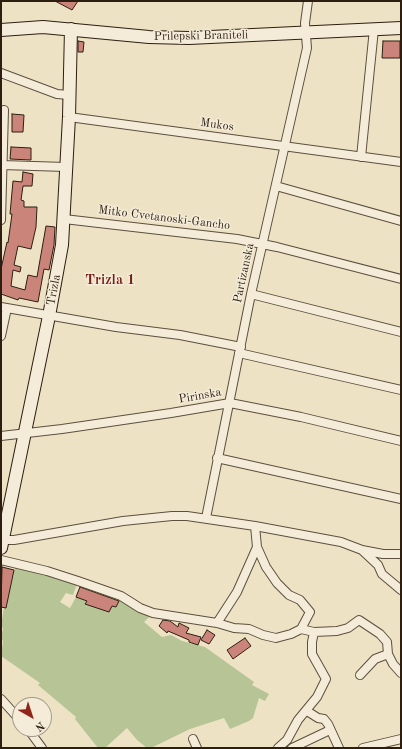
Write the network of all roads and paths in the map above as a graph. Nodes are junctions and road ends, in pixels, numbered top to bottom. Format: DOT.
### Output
graph roads {
  1 [pos="308,1"];
  2 [pos="401,28"];
  3 [pos="71,29"];
  4 [pos="374,29"];
  5 [pos="1,30"];
  6 [pos="305,33"];
  7 [pos="1,73"];
  8 [pos="69,94"];
  9 [pos="4,110"];
  10 [pos="69,117"];
  11 [pos="284,146"];
  12 [pos="361,158"];
  13 [pos="401,162"];
  14 [pos="2,165"];
  15 [pos="66,167"];
  16 [pos="276,186"];
  17 [pos="64,219"];
  18 [pos="1,220"];
  19 [pos="401,221"];
  20 [pos="262,244"];
  21 [pos="401,279"];
  22 [pos="251,294"];
  23 [pos="4,307"];
  24 [pos="49,316"];
  25 [pos="401,332"];
  26 [pos="1,336"];
  27 [pos="240,350"];
  28 [pos="401,390"];
  29 [pos="230,403"];
  30 [pos="24,434"];
  31 [pos="1,436"];
  32 [pos="401,441"];
  33 [pos="217,458"];
  34 [pos="401,499"];
  35 [pos="206,518"];
  36 [pos="255,526"];
  37 [pos="2,542"];
  38 [pos="257,547"];
  39 [pos="362,550"];
  40 [pos="401,554"];
  41 [pos="1,560"];
  42 [pos="401,590"];
  43 [pos="217,624"];
  44 [pos="301,629"];
  45 [pos="314,632"];
  46 [pos="388,654"];
  47 [pos="401,673"];
  48 [pos="360,675"];
  49 [pos="1,699"];
  50 [pos="12,711"];
  51 [pos="307,711"];
  52 [pos="330,730"];
  53 [pos="34,737"];
  54 [pos="193,738"];
  55 [pos="401,739"];
  56 [pos="42,748"];
  57 [pos="197,748"];
  58 [pos="278,748"];
  59 [pos="292,748"];
  60 [pos="339,748"];
  61 [pos="363,748"];
  1 -- 6 [label="street, Partizanska"];
  2 -- 4 [label="street, Prilepski Braniteli"];
  3 -- 5 [label="street, Prilepski Braniteli"];
  3 -- 6 [label="street, Prilepski Braniteli"];
  3 -- 8 [label="street, Trizla"];
  4 -- 6 [label="street, Prilepski Braniteli"];
  4 -- 12 [label="street"];
  6 -- 11 [label="street, Partizanska"];
  7 -- 8 [label="street"];
  8 -- 10 [label="street, Trizla"];
  9 -- 14 [label="street"];
  10 -- 11 [label="street, Mukos"];
  10 -- 15 [label="street, Trizla"];
  11 -- 12 [label="street, Mukos"];
  11 -- 16 [label="street, Partizanska"];
  12 -- 13 [label="street, Mukos"];
  14 -- 15 [label="street"];
  14 -- 18 [label="street"];
  15 -- 17 [label="street, Trizla"];
  16 -- 19 [label="street"];
  16 -- 20 [label="street, Partizanska"];
  17 -- 20 [label="street, Mitko Cvetanoski-Gancho"];
  17 -- 24 [label="street, Trizla"];
  20 -- 21 [label="street, Mitko Cvetanoski-Gancho"];
  20 -- 22 [label="street, Partizanska"];
  22 -- 25 [label="street"];
  22 -- 27 [label="street, Partizanska"];
  23 -- 24 [label="street"];
  23 -- 26 [label="street"];
  24 -- 27 [label="street"];
  24 -- 30 [label="street, Trizla"];
  27 -- 28 [label="street"];
  27 -- 29 [label="street, Partizanska"];
  29 -- 30 [label="street, Pirinska"];
  29 -- 32 [label="street, Pirinska"];
  29 -- 33 [label="street, Partizanska"];
  30 -- 31 [label="street, Pirinska"];
  30 -- 37 [label="street, Trizla"];
  33 -- 34 [label="street"];
  33 -- 35 [label="street, Partizanska"];
  35 -- 36 [label="street"];
  35 -- 37 [label="street"];
  36 -- 38 [label="street"];
  36 -- 39 [label="street"];
  38 -- 43 [label="street"];
  38 -- 44 [label="street"];
  39 -- 40 [label="street"];
  39 -- 42 [label="street"];
  41 -- 43 [label="street"];
  43 -- 44 [label="street"];
  44 -- 45 [label="street"];
  45 -- 46 [label="street"];
  45 -- 51 [label="street"];
  46 -- 47 [label="street"];
  46 -- 48 [label="street"];
  49 -- 50 [label="street"];
  51 -- 52 [label="street"];
  51 -- 58 [label="street"];
  52 -- 59 [label="street"];
  52 -- 60 [label="street"];
  53 -- 56 [label="street"];
  54 -- 57 [label="street"];
  55 -- 61 [label="street"];
}
